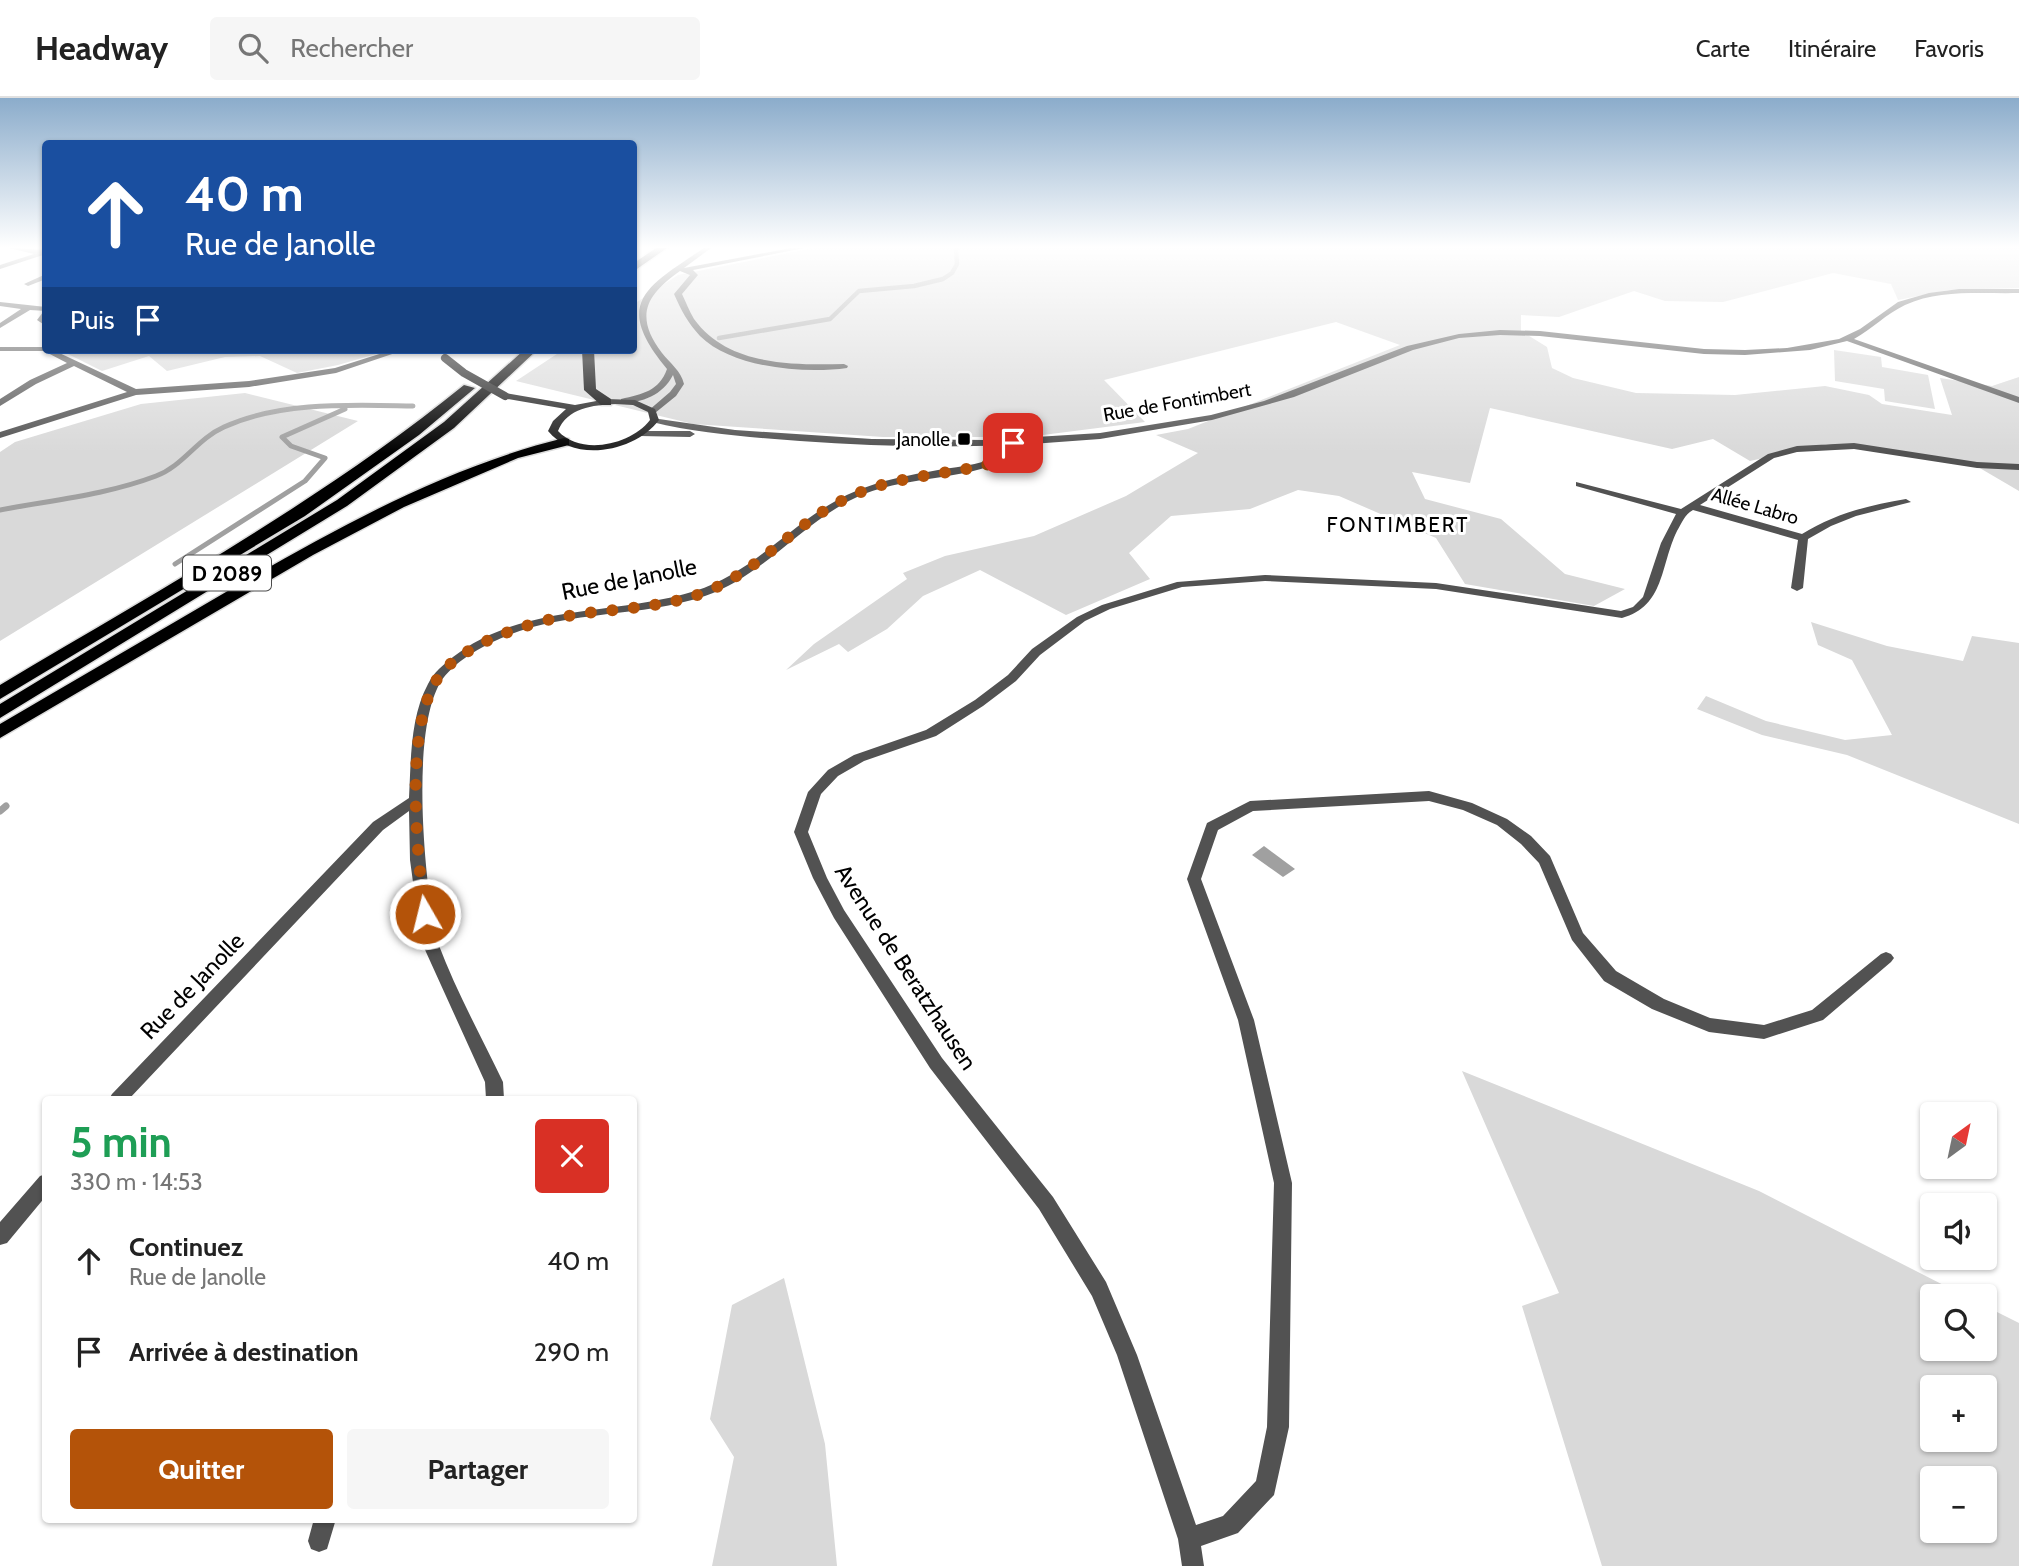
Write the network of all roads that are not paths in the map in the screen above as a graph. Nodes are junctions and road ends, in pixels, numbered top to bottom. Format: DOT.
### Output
graph roads {
  1 [pos="640,317"];
  2 [pos="685,317"];
  3 [pos="1881,317"];
  4 [pos="1848,339"];
  5 [pos="1815,346"];
  6 [pos="0,349"];
  7 [pos="42,349"];
  8 [pos="1883,351"];
  9 [pos="56,354"];
  10 [pos="387,354"];
  11 [pos="443,354"];
  12 [pos="507,354"];
  13 [pos="527,354"];
  14 [pos="588,354"];
  15 [pos="73,363"];
  16 [pos="844,366"];
  17 [pos="671,369"];
  18 [pos="135,391"];
  19 [pos="505,396"];
  20 [pos="2019,400"];
  21 [pos="624,401"];
  22 [pos="606,402"];
  23 [pos="0,403"];
  24 [pos="577,408"];
  25 [pos="653,415"];
  26 [pos="547,419"];
  27 [pos="737,433"];
  28 [pos="643,434"];
  29 [pos="0,435"];
  30 [pos="564,442"];
  31 [pos="1013,443"];
  32 [pos="2019,467"];
  33 [pos="1579,484"];
  34 [pos="1906,502"];
  35 [pos="1686,509"];
  36 [pos="1803,538"];
  37 [pos="1797,588"];
  38 [pos="0,693"];
  39 [pos="0,712"];
  40 [pos="0,733"];
  41 [pos="416,800"];
  42 [pos="1886,958"];
  43 [pos="121,1096"];
  44 [pos="495,1096"];
  45 [pos="42,1187"];
  46 [pos="0,1236"];
  47 [pos="1189,1539"];
  48 [pos="1193,1566"];
  1 -- 17 [label="street"];
  2 -- 16 [label="street"];
  3 -- 4 [label="street, Rue de Fontimbert"];
  4 -- 5 [label="street, Rue de Fontimbert"];
  4 -- 8 [label="street"];
  5 -- 8 [label="street"];
  5 -- 31 [label="street, Rue de Fontimbert"];
  6 -- 7 [label="street"];
  8 -- 20 [label="street"];
  9 -- 15 [label="street"];
  10 -- 18 [label="street"];
  11 -- 19 [label="street, bridge"];
  12 -- 38 [label="highway, D 2089"];
  13 -- 39 [label="highway, D 2089"];
  14 -- 22 [label="highway"];
  15 -- 18 [label="street"];
  15 -- 23 [label="street"];
  17 -- 21 [label="street"];
  17 -- 25 [label="street"];
  18 -- 29 [label="street"];
  19 -- 24 [label="street"];
  19 -- 26 [label="street"];
  21 -- 22 [label="street"];
  21 -- 25 [label="street"];
  22 -- 24 [label="street"];
  24 -- 26 [label="street"];
  25 -- 27 [label="street, Rue de Fontimbert"];
  25 -- 28 [label="street"];
  26 -- 30 [label="street"];
  27 -- 28 [label="street, Rue de Fontimbert"];
  27 -- 31 [label="street, Rue de Fontimbert"];
  28 -- 30 [label="street"];
  30 -- 40 [label="highway"];
  31 -- 41 [label="street, Rue de Janolle"];
  32 -- 35 [label="street, Avenue de Beratzhausen"];
  33 -- 35 [label="street, Allée Labro"];
  34 -- 36 [label="street"];
  35 -- 36 [label="street, Allée Labro"];
  35 -- 47 [label="street, Avenue de Beratzhausen"];
  36 -- 37 [label="street, Allée Labro"];
  41 -- 43 [label="street, Rue de Janolle"];
  41 -- 44 [label="street"];
  42 -- 47 [label="street"];
  45 -- 46 [label="street"];
  47 -- 48 [label="street, Avenue de Beratzhausen"];
}
